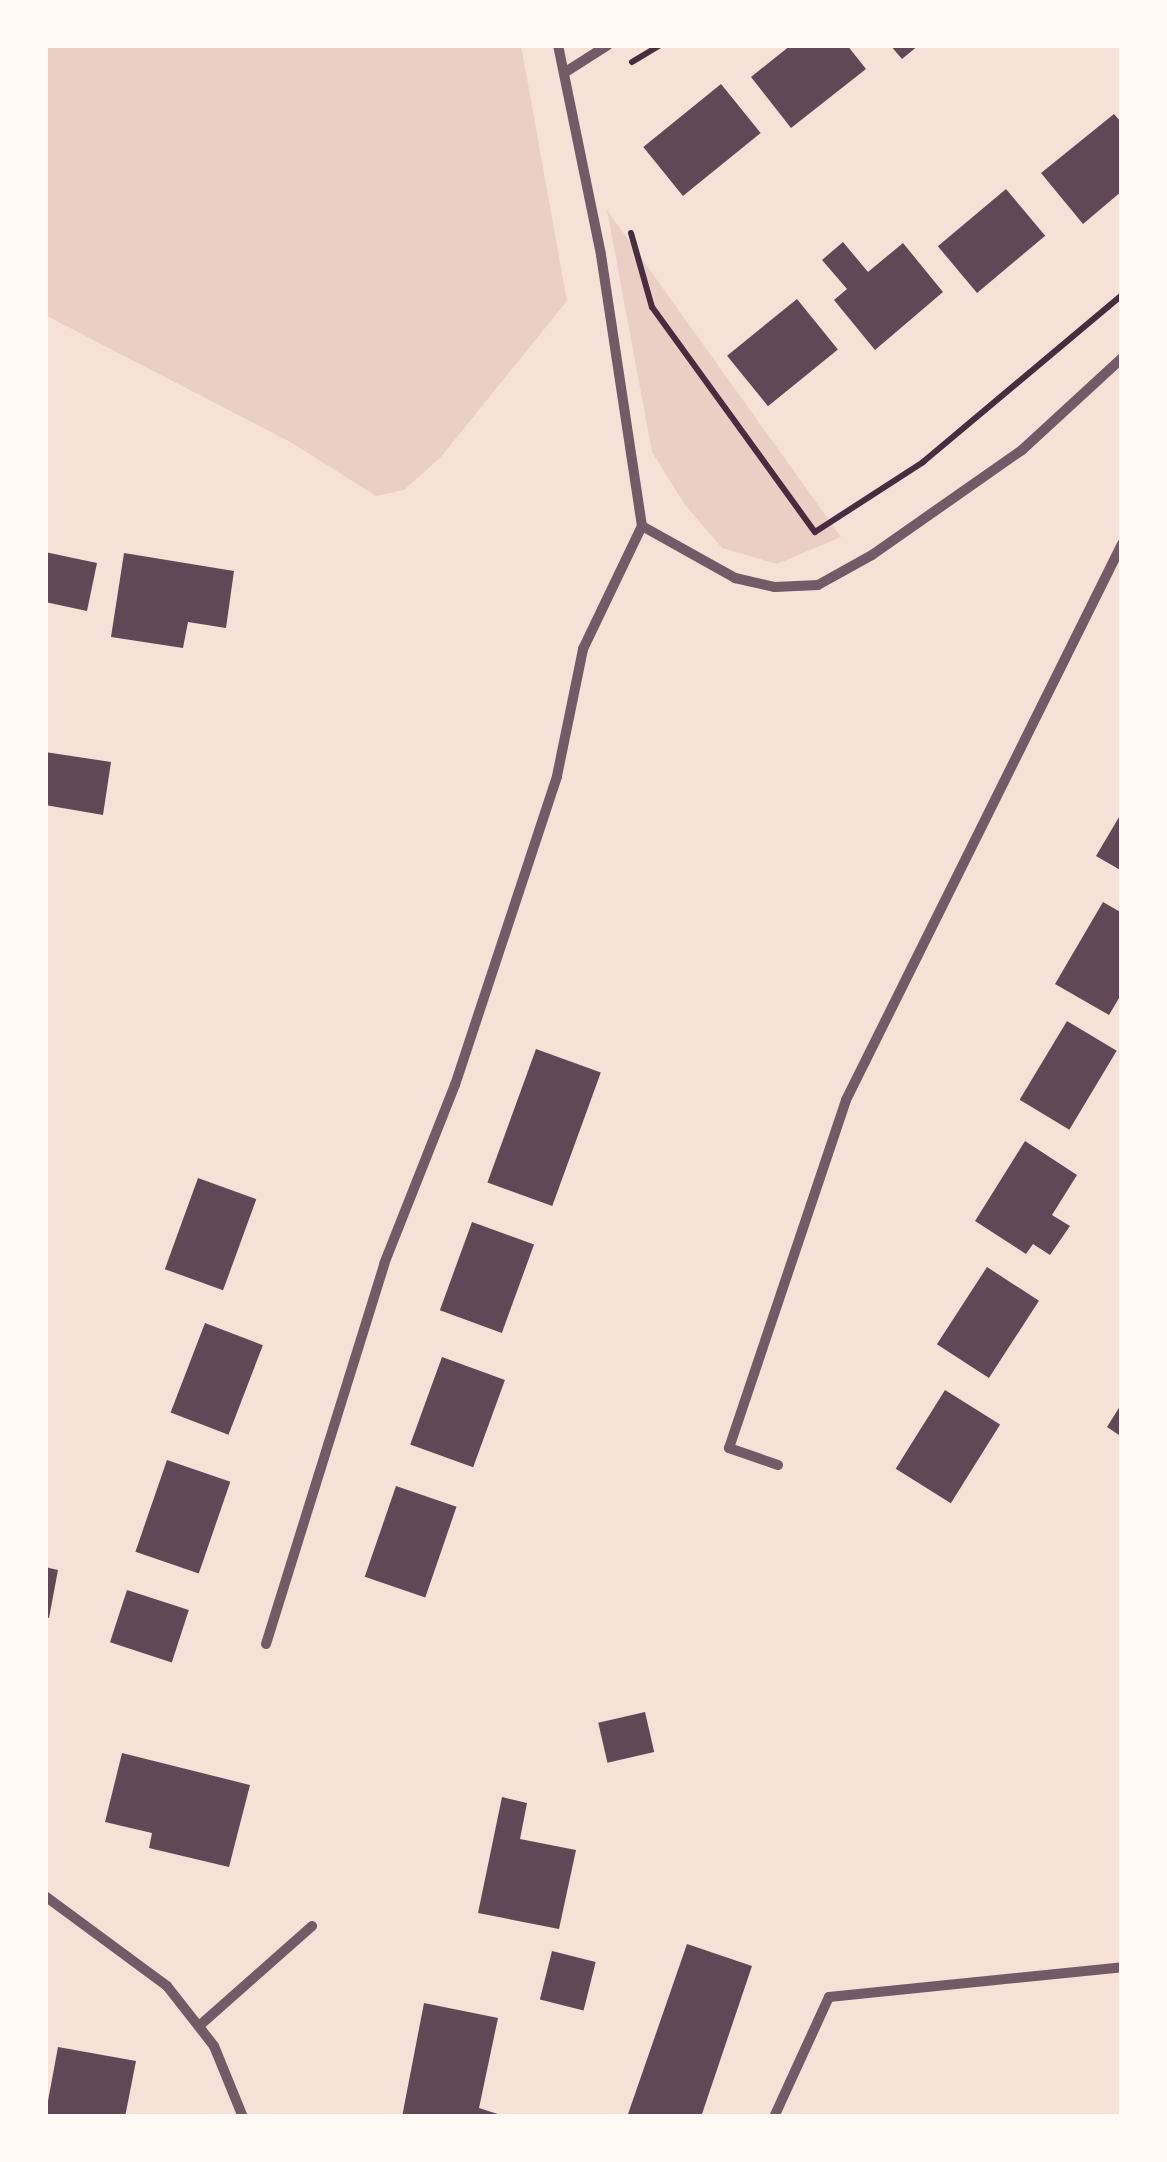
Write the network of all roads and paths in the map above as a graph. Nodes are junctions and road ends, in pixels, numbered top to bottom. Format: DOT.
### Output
graph roads {
  1 [pos="558,45"];
  2 [pos="608,45"];
  3 [pos="660,45"];
  4 [pos="622,69"];
  5 [pos="564,73"];
  6 [pos="625,212"];
  7 [pos="1122,295"];
  8 [pos="1122,358"];
  9 [pos="642,526"];
  10 [pos="1122,544"];
  11 [pos="778,1465"];
  12 [pos="266,1644"];
  13 [pos="45,1896"];
  14 [pos="312,1926"];
  15 [pos="1122,1967"];
  16 [pos="199,2026"];
  17 [pos="243,2117"];
  18 [pos="774,2117"];
  1 -- 5 [label="street"];
  2 -- 5 [label="street"];
  3 -- 4 [label="path"];
  5 -- 9 [label="street"];
  6 -- 7 [label="path"];
  8 -- 9 [label="street"];
  9 -- 12 [label="street"];
  10 -- 11 [label="street"];
  13 -- 16 [label="street"];
  14 -- 16 [label="street"];
  15 -- 18 [label="street"];
  16 -- 17 [label="street"];
}
